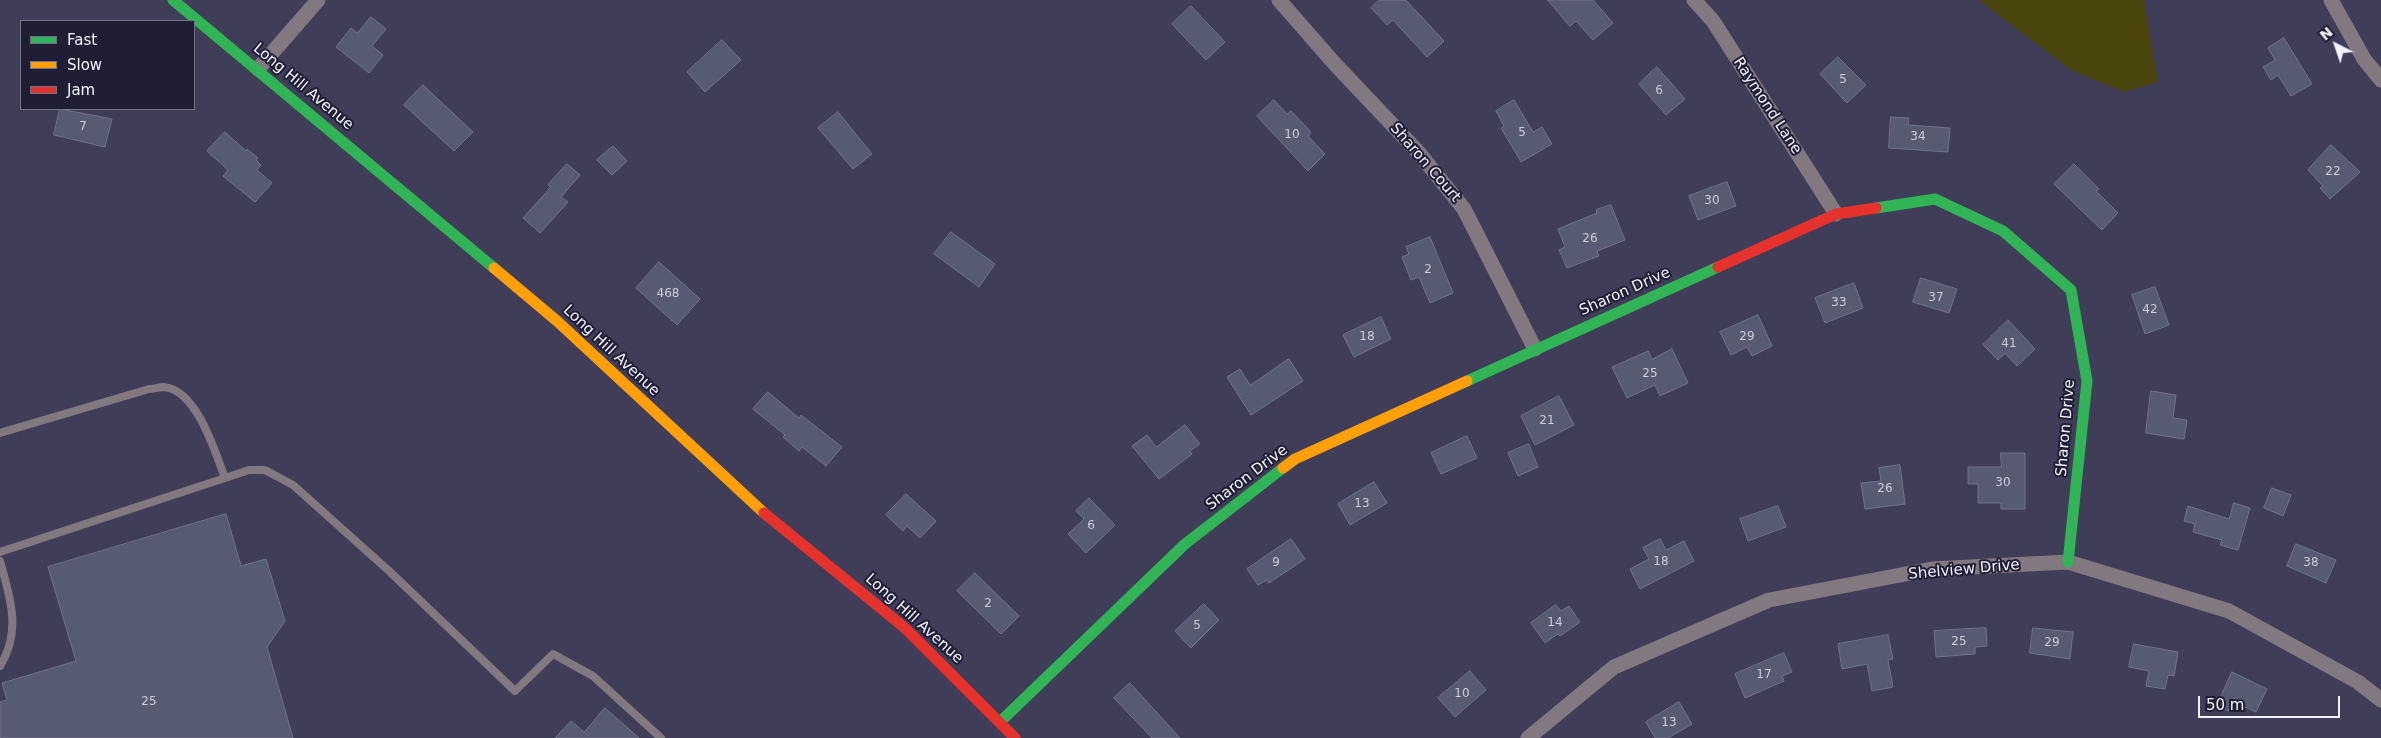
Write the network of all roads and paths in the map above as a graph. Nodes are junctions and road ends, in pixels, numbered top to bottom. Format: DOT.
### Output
graph roads {
  1 [pos="173,0"];
  2 [pos="318,0"];
  3 [pos="1279,0"];
  4 [pos="1694,0"];
  5 [pos="2331,0"];
  6 [pos="258,69"];
  7 [pos="2381,80"];
  8 [pos="1836,214"];
  9 [pos="1535,349"];
  10 [pos="0,433"];
  11 [pos="225,478"];
  12 [pos="0,552"];
  13 [pos="0,561"];
  14 [pos="2068,562"];
  15 [pos="0,666"];
  16 [pos="2381,700"];
  17 [pos="1001,721"];
  18 [pos="661,738"];
  19 [pos="1015,738"];
  20 [pos="1528,738"];
  1 -- 6 [label="street, Long Hill Avenue"];
  2 -- 6 [label="street"];
  3 -- 9 [label="street, Sharon Court"];
  4 -- 8 [label="street, Raymond Lane"];
  5 -- 7 [label="street"];
  6 -- 17 [label="street, Long Hill Avenue"];
  8 -- 9 [label="street, Sharon Drive"];
  8 -- 14 [label="street, Sharon Drive"];
  9 -- 17 [label="street, Sharon Drive"];
  10 -- 11 [label="lane"];
  11 -- 12 [label="lane"];
  11 -- 18 [label="lane"];
  13 -- 15 [label="lane"];
  14 -- 16 [label="street, Shelview Drive"];
  14 -- 20 [label="street, Shelview Drive"];
  17 -- 19 [label="street, Long Hill Avenue"];
}
